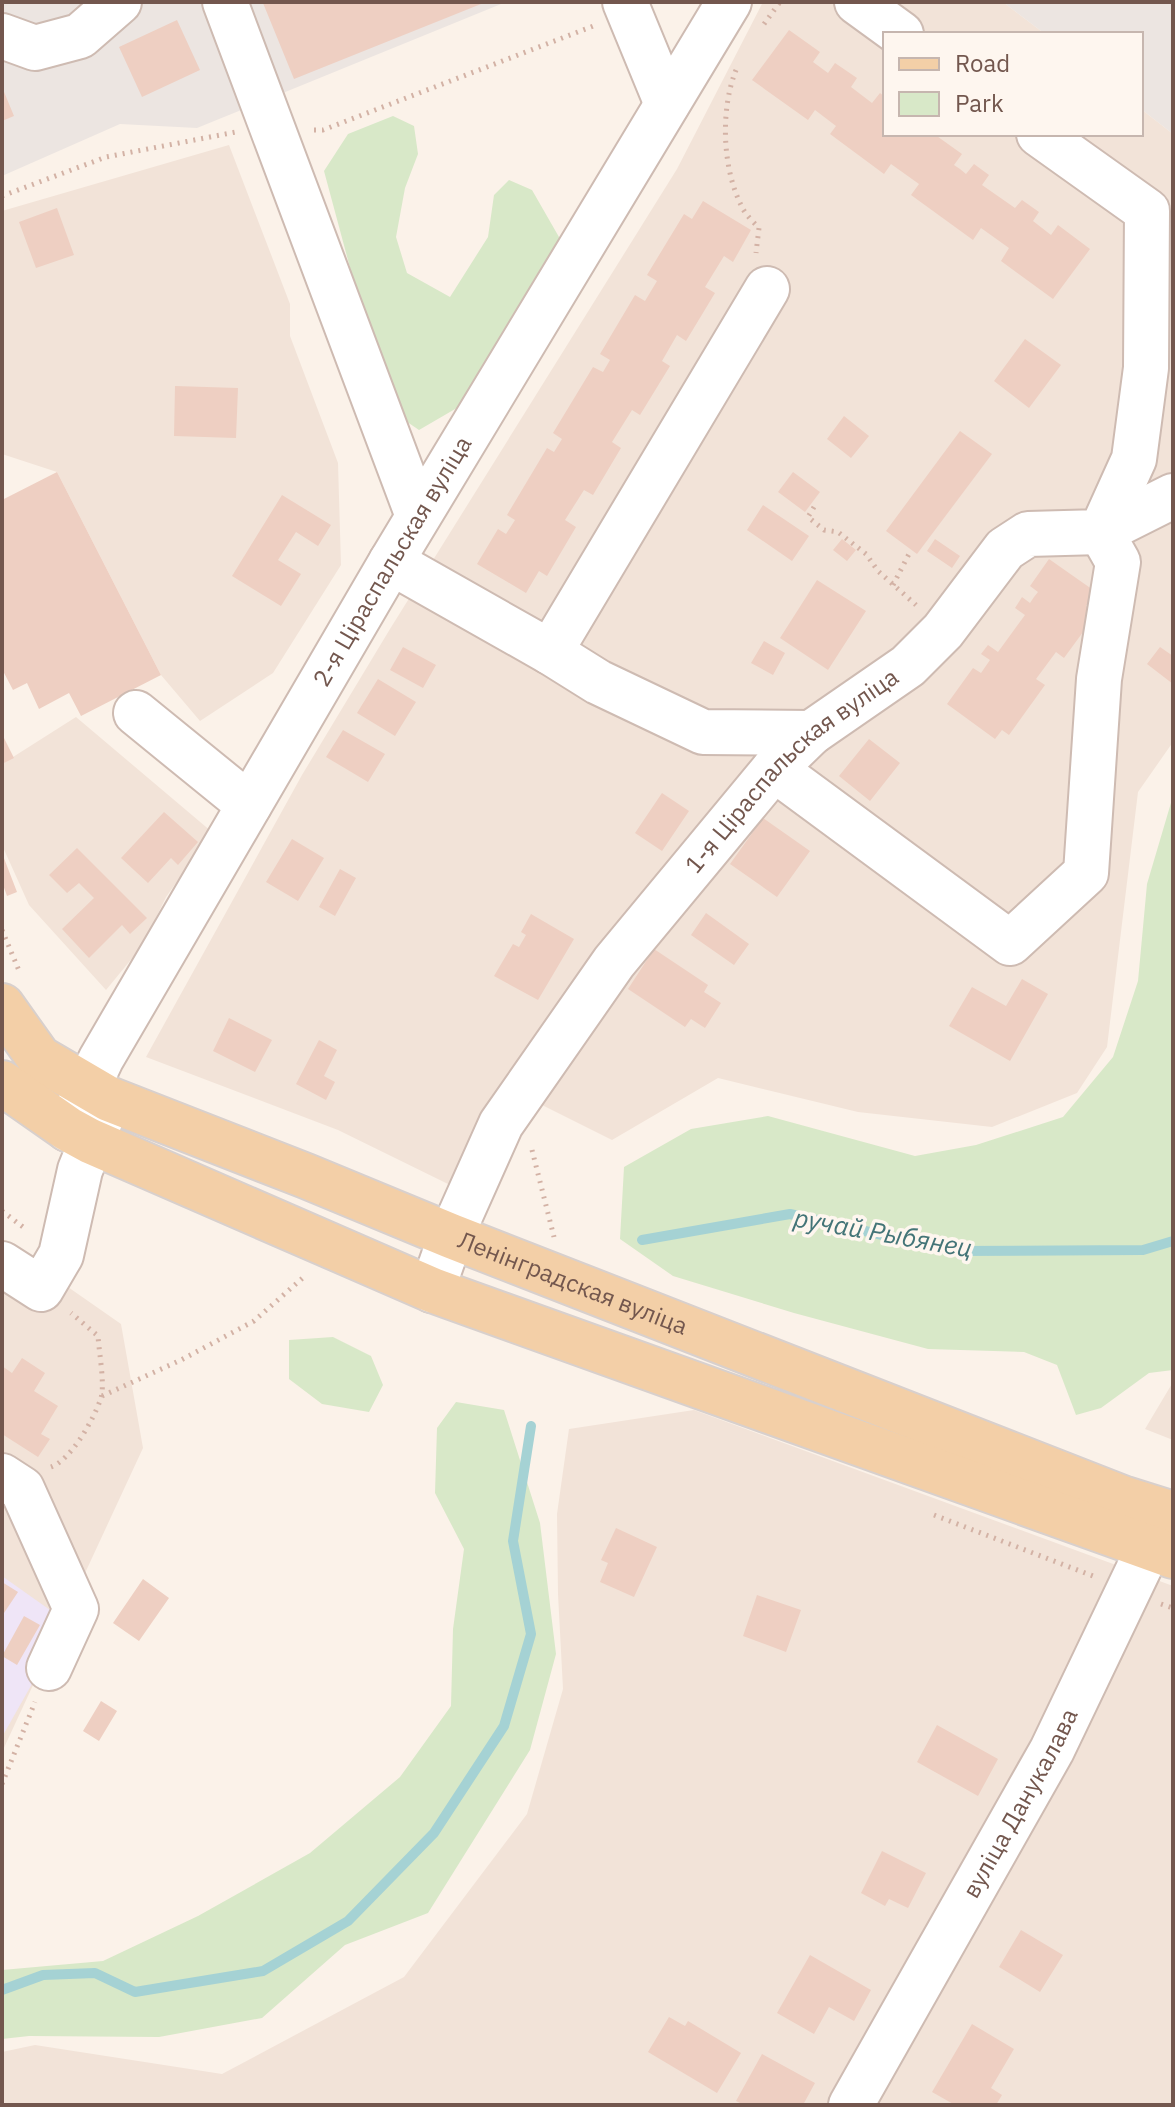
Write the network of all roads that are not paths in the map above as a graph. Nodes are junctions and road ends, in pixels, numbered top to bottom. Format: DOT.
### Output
graph roads {
  1 [pos="119,2"];
  2 [pos="225,2"];
  3 [pos="857,2"];
  4 [pos="627,7"];
  5 [pos="746,14"];
  6 [pos="898,32"];
  7 [pos="2,36"];
  8 [pos="667,104"];
  9 [pos="1042,136"];
  10 [pos="767,289"];
  11 [pos="1159,376"];
  12 [pos="1173,496"];
  13 [pos="418,516"];
  14 [pos="1101,532"];
  15 [pos="391,562"];
  16 [pos="550,652"];
  17 [pos="136,713"];
  18 [pos="703,732"];
  19 [pos="811,733"];
  20 [pos="765,779"];
  21 [pos="249,805"];
  22 [pos="2,1006"];
  23 [pos="2,1083"];
  24 [pos="98,1093"];
  25 [pos="79,1135"];
  26 [pos="451,1236"];
  27 [pos="2,1264"];
  28 [pos="432,1290"];
  29 [pos="21,1473"];
  30 [pos="1167,1525"];
  31 [pos="49,1668"];
  32 [pos="851,2105"];
  1 -- 7 [label="street"];
  2 -- 13 [label="street"];
  3 -- 6 [label="street"];
  4 -- 8 [label="street"];
  5 -- 8 [label="street, 2-я Ціраспальская вуліца"];
  8 -- 13 [label="street, 2-я Ціраспальская вуліца"];
  9 -- 11 [label="street"];
  10 -- 16 [label="street"];
  11 -- 14 [label="street"];
  12 -- 14 [label="street"];
  13 -- 15 [label="street, 2-я Ціраспальская вуліца"];
  14 -- 19 [label="street, 1-я Ціраспальская вуліца"];
  14 -- 20 [label="street"];
  15 -- 16 [label="street"];
  15 -- 21 [label="street, 2-я Ціраспальская вуліца"];
  16 -- 18 [label="street"];
  17 -- 21 [label="street"];
  18 -- 19 [label="street"];
  18 -- 20 [label="street"];
  19 -- 20 [label="street, 1-я Ціраспальская вуліца"];
  20 -- 26 [label="street, 1-я Ціраспальская вуліца"];
  21 -- 24 [label="street, 2-я Ціраспальская вуліца"];
  22 -- 24 [label="main road, Ленінградская вуліца"];
  23 -- 25 [label="main road"];
  24 -- 25 [label="street, 2-я Ціраспальская вуліца"];
  24 -- 26 [label="main road, Ленінградская вуліца"];
  25 -- 27 [label="street, 2-я Ціраспальская вуліца"];
  25 -- 28 [label="main road"];
  26 -- 28 [label="street, 1-я Ціраспальская вуліца"];
  26 -- 30 [label="main road, Ленінградская вуліца"];
  28 -- 30 [label="main road"];
  29 -- 31 [label="street"];
  30 -- 32 [label="street, вуліца Данукалава"];
}
